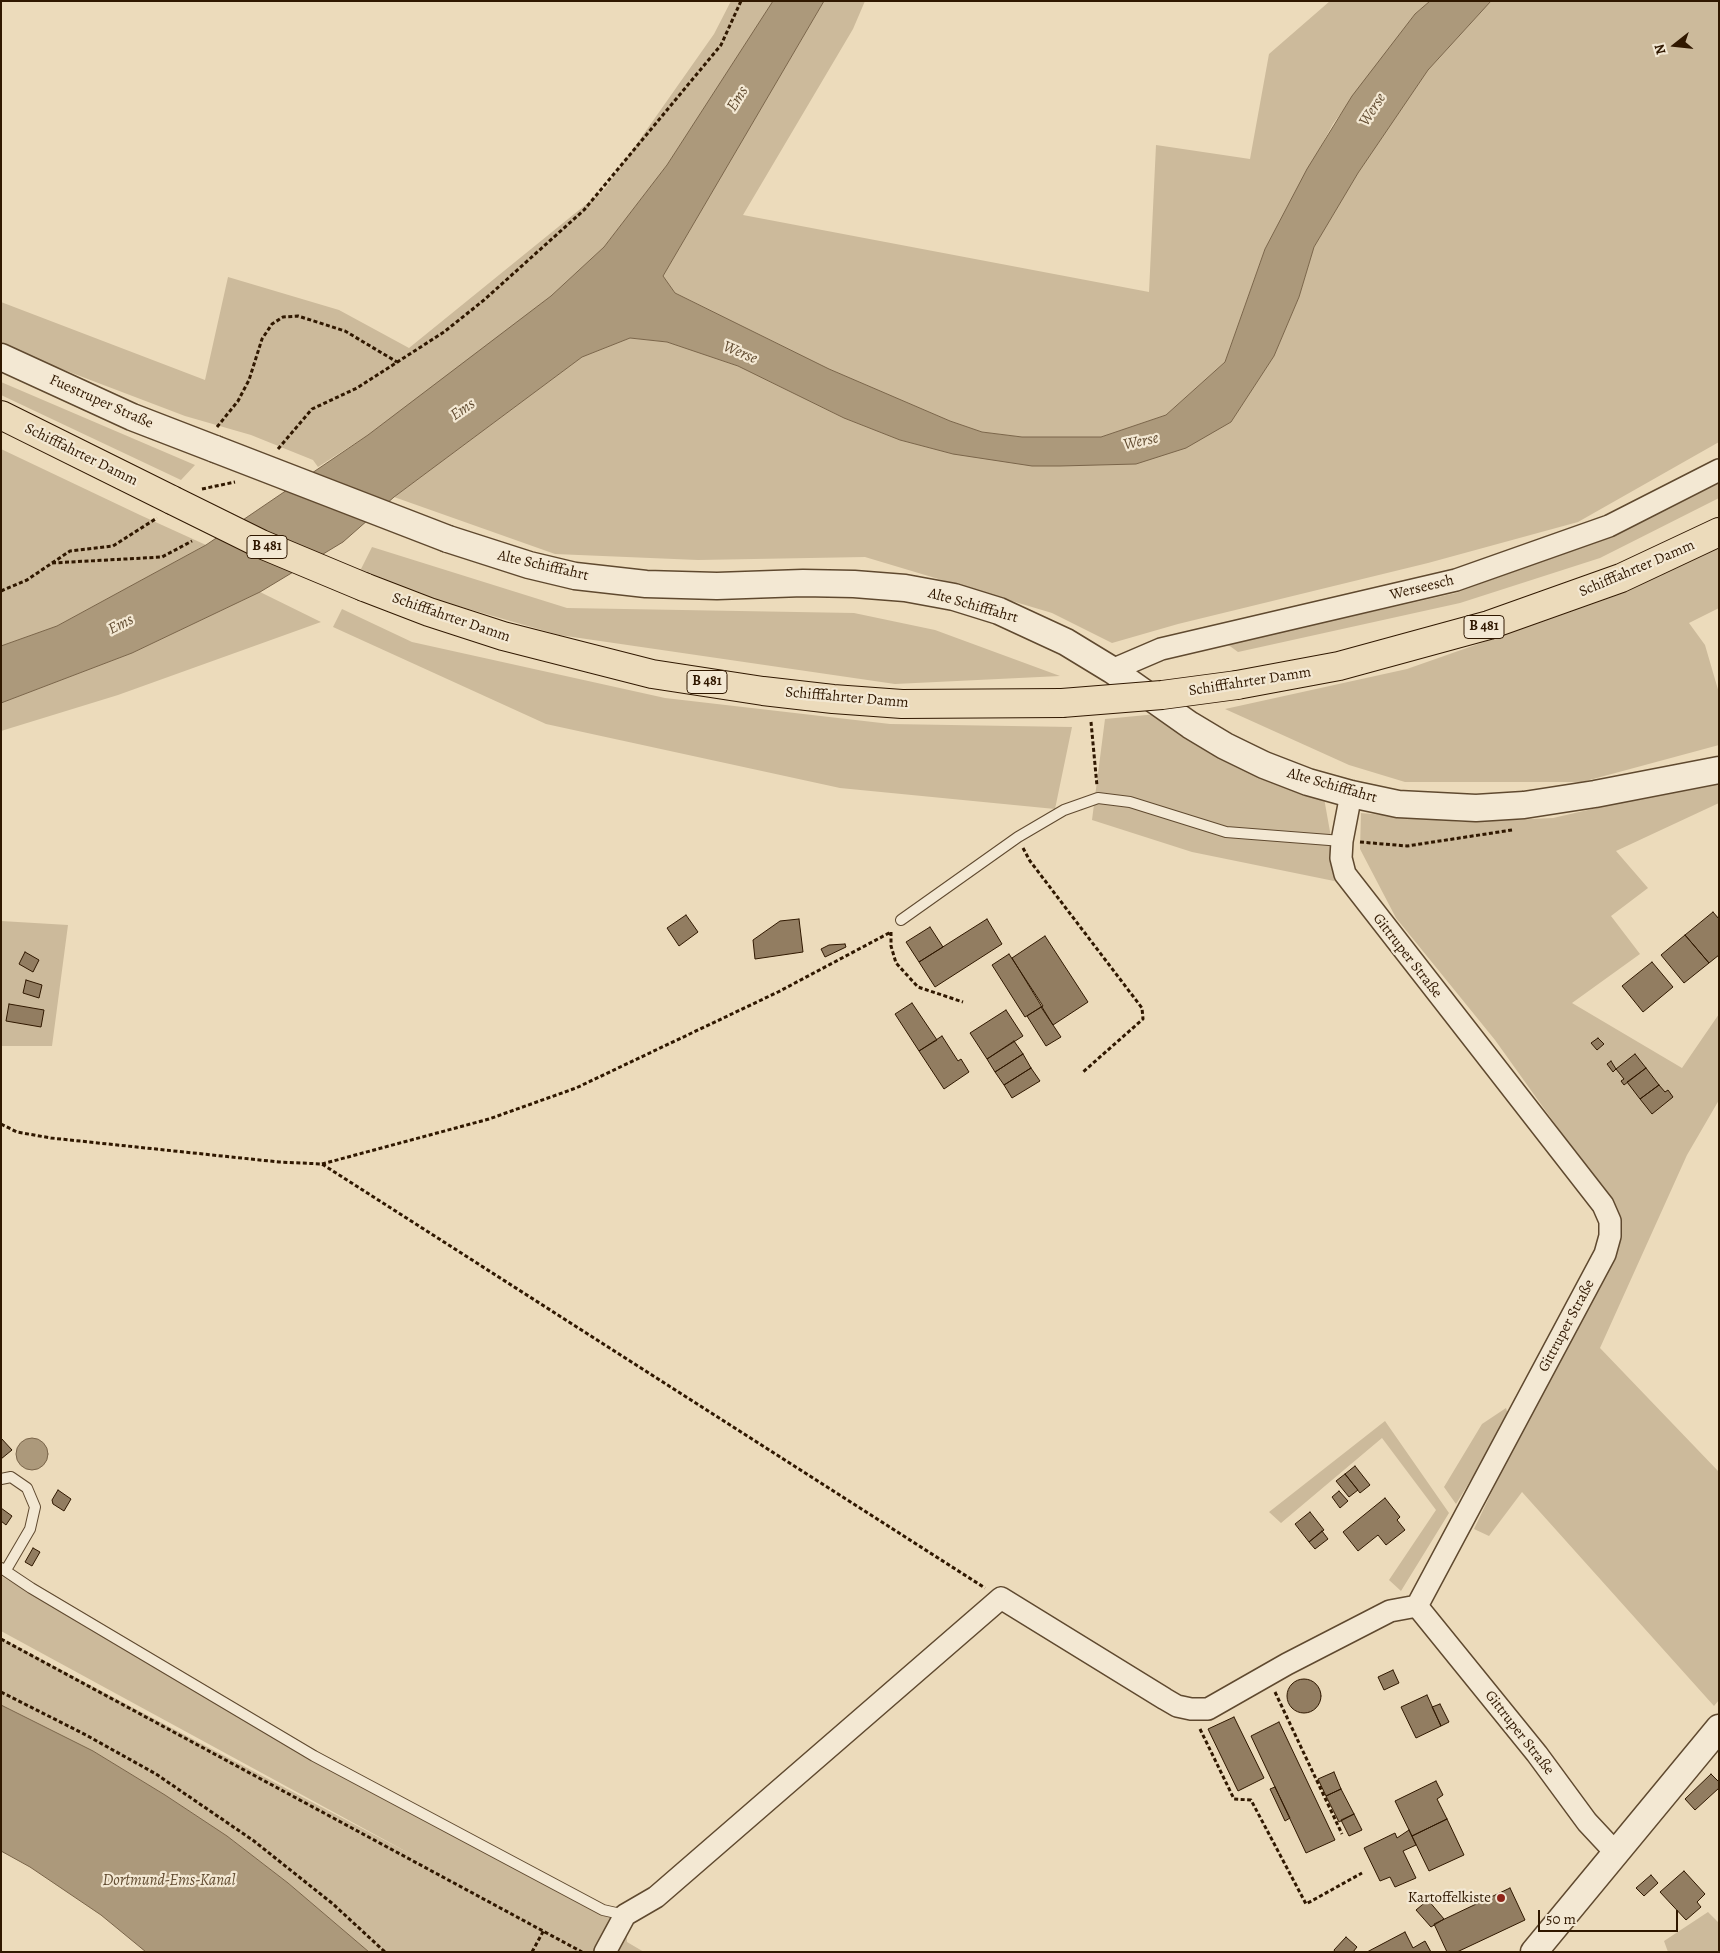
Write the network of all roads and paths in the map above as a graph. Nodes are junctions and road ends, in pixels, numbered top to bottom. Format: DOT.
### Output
graph roads {
  1 [pos="741,1"];
  2 [pos="1,357"];
  3 [pos="397,362"];
  4 [pos="1,415"];
  5 [pos="210,441"];
  6 [pos="273,454"];
  7 [pos="1719,470"];
  8 [pos="243,476"];
  9 [pos="201,490"];
  10 [pos="167,508"];
  11 [pos="1719,532"];
  12 [pos="192,541"];
  13 [pos="52,563"];
  14 [pos="1,591"];
  15 [pos="1112,670"];
  16 [pos="1092,728"];
  17 [pos="1719,770"];
  18 [pos="1351,794"];
  19 [pos="1098,798"];
  20 [pos="1018,837"];
  21 [pos="1342,841"];
  22 [pos="901,920"];
  23 [pos="891,932"];
  24 [pos="963,1002"];
  25 [pos="1083,1072"];
  26 [pos="1,1124"];
  27 [pos="322,1164"];
  28 [pos="1,1479"];
  29 [pos="3,1569"];
  30 [pos="1001,1598"];
  31 [pos="1417,1606"];
  32 [pos="1,1639"];
  33 [pos="1266,1676"];
  34 [pos="1,1692"];
  35 [pos="1191,1710"];
  36 [pos="1719,1728"];
  37 [pos="1342,1834"];
  38 [pos="1615,1852"];
  39 [pos="1362,1873"];
  40 [pos="625,1916"];
  41 [pos="544,1930"];
  42 [pos="385,1952"];
  43 [pos="532,1952"];
  44 [pos="582,1952"];
  45 [pos="605,1952"];
  46 [pos="1534,1952"];
  1 -- 3 [label="path"];
  2 -- 5 [label="street, Fuestruper Straße"];
  3 -- 5 [label="path"];
  3 -- 6 [label="path"];
  4 -- 10 [label="highway, Schifffahrter Damm / B 481"];
  5 -- 15 [label="street, Alte Schifffahrt, bridge"];
  7 -- 15 [label="street, Werseesch"];
  8 -- 9 [label="path"];
  10 -- 11 [label="highway, Schifffahrter Damm / B 481, bridge"];
  10 -- 13 [label="path"];
  12 -- 13 [label="path"];
  13 -- 14 [label="path"];
  15 -- 18 [label="street, Alte Schifffahrt"];
  16 -- 19 [label="path"];
  17 -- 18 [label="street, Alte Schifffahrt"];
  18 -- 21 [label="street, Gittruper Straße"];
  19 -- 20 [label="lane"];
  19 -- 21 [label="lane"];
  20 -- 22 [label="lane"];
  20 -- 25 [label="path"];
  21 -- 31 [label="street, Gittruper Straße"];
  22 -- 23 [label="path"];
  23 -- 24 [label="path"];
  23 -- 27 [label="path"];
  26 -- 27 [label="path"];
  27 -- 30 [label="path"];
  28 -- 29 [label="lane"];
  29 -- 40 [label="lane"];
  30 -- 35 [label="street"];
  30 -- 40 [label="street"];
  31 -- 33 [label="street"];
  31 -- 38 [label="street, Gittruper Straße"];
  32 -- 41 [label="path"];
  33 -- 35 [label="street"];
  33 -- 37 [label="path"];
  34 -- 42 [label="path"];
  35 -- 39 [label="path"];
  36 -- 38 [label="street"];
  38 -- 46 [label="street"];
  40 -- 45 [label="street"];
  41 -- 43 [label="path"];
  41 -- 44 [label="path"];
}
